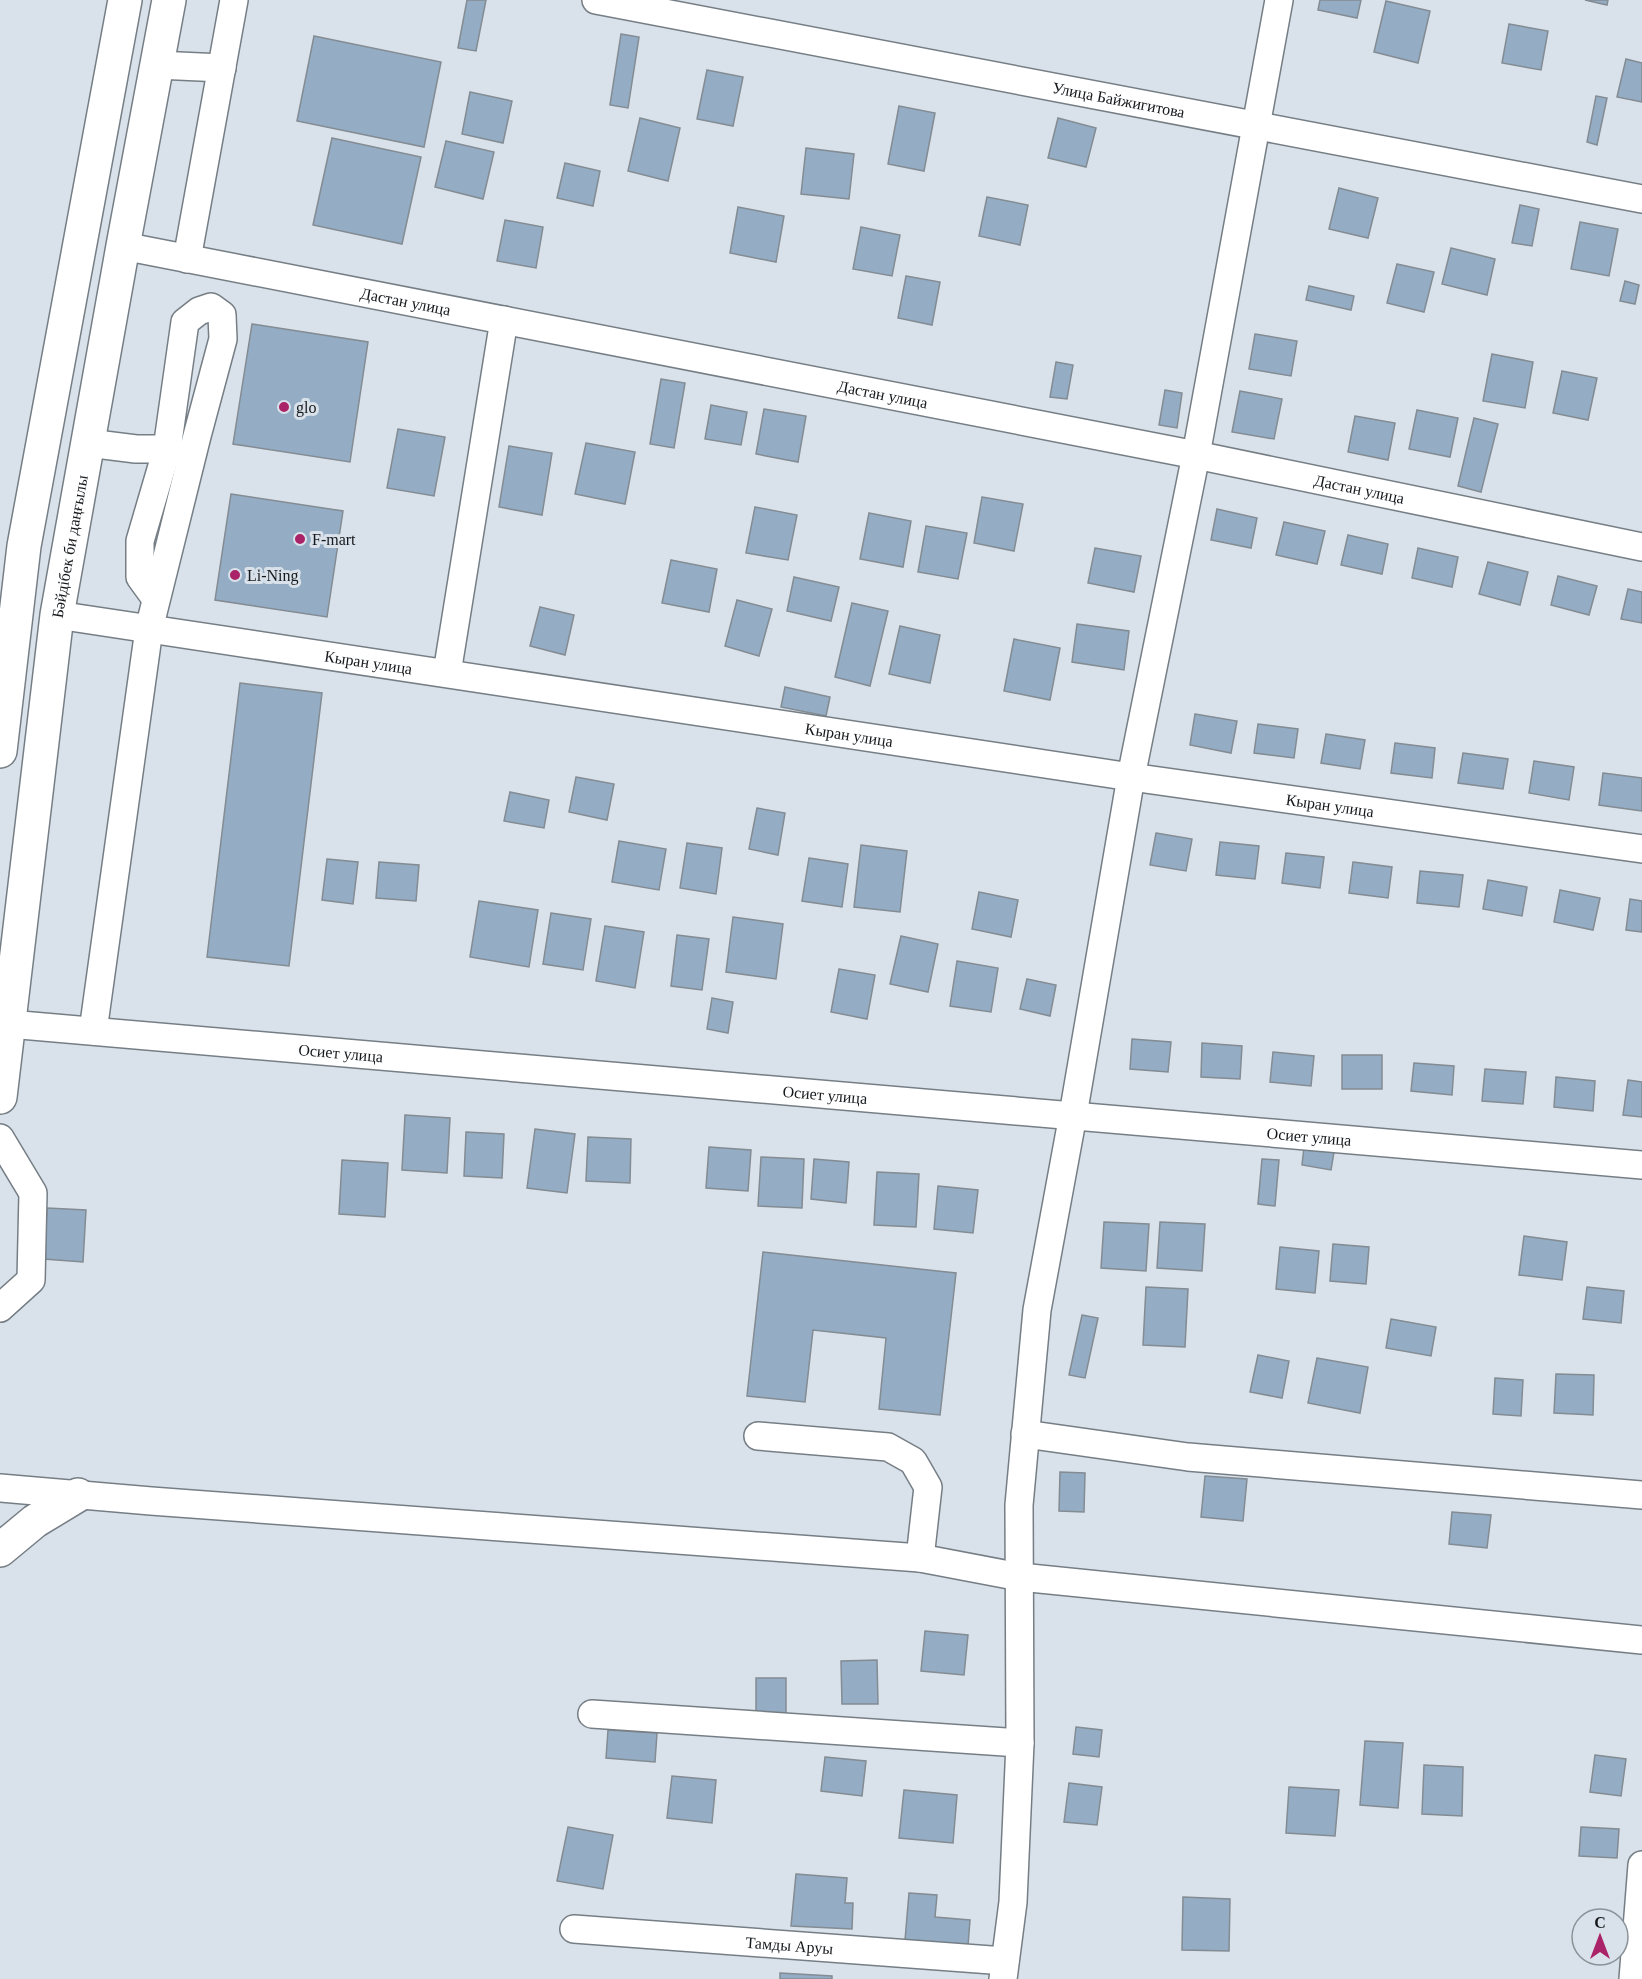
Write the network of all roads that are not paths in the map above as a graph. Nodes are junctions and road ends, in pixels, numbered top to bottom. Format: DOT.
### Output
graph roads {
  1 [pos="125,0"];
  2 [pos="169,0"];
  3 [pos="234,0"];
  4 [pos="596,0"];
  5 [pos="1279,0"];
  6 [pos="157,65"];
  7 [pos="222,68"];
  8 [pos="1255,125"];
  9 [pos="1642,200"];
  10 [pos="123,246"];
  11 [pos="187,259"];
  12 [pos="217,265"];
  13 [pos="211,308"];
  14 [pos="504,320"];
  15 [pos="88,443"];
  16 [pos="167,449"];
  17 [pos="1196,455"];
  18 [pos="1642,547"];
  19 [pos="156,599"];
  20 [pos="57,615"];
  21 [pos="149,629"];
  22 [pos="447,674"];
  23 [pos="0,751"];
  24 [pos="1131,777"];
  25 [pos="1642,849"];
  26 [pos="9,1024"];
  27 [pos="93,1031"];
  28 [pos="0,1097"];
  29 [pos="1073,1115"];
  30 [pos="0,1138"];
  31 [pos="1642,1165"];
  32 [pos="0,1308"];
  33 [pos="1025,1434"];
  34 [pos="758,1436"];
  35 [pos="0,1488"];
  36 [pos="78,1495"];
  37 [pos="1642,1495"];
  38 [pos="0,1550"];
  39 [pos="920,1558"];
  40 [pos="1020,1577"];
  41 [pos="1642,1640"];
  42 [pos="592,1714"];
  43 [pos="1020,1743"];
  44 [pos="1642,1865"];
  45 [pos="574,1929"];
  46 [pos="1004,1970"];
  47 [pos="1633,1979"];
  1 -- 23 [label="main road"];
  2 -- 6 [label="main road, Бәйдібек би даңғылы"];
  3 -- 7 [label="street"];
  4 -- 8 [label="street, Улица Байжигитова"];
  5 -- 8 [label="street"];
  6 -- 7 [label="street"];
  6 -- 10 [label="main road, Бәйдібек би даңғылы"];
  7 -- 11 [label="street"];
  8 -- 9 [label="street, Улица Байжигитова"];
  8 -- 17 [label="street"];
  10 -- 11 [label="street, Дастан улица"];
  10 -- 15 [label="main road, Бәйдібек би даңғылы"];
  11 -- 12 [label="street, Дастан улица"];
  12 -- 13 [label="street"];
  12 -- 14 [label="street, Дастан улица"];
  13 -- 16 [label="street"];
  13 -- 19 [label="street"];
  14 -- 17 [label="street, Дастан улица"];
  14 -- 22 [label="street"];
  15 -- 16 [label="street"];
  15 -- 20 [label="main road, Бәйдібек би даңғылы"];
  16 -- 19 [label="street"];
  17 -- 18 [label="street, Дастан улица"];
  17 -- 24 [label="street"];
  19 -- 21 [label="street"];
  20 -- 21 [label="street, Кыран улица"];
  20 -- 26 [label="main road, Бәйдібек би даңғылы"];
  21 -- 22 [label="street, Кыран улица"];
  21 -- 27 [label="street"];
  22 -- 24 [label="street, Кыран улица"];
  24 -- 25 [label="street, Кыран улица"];
  24 -- 29 [label="street"];
  26 -- 27 [label="street, Осиет улица"];
  26 -- 28 [label="main road, Бәйдібек би даңғылы"];
  27 -- 29 [label="street, Осиет улица"];
  29 -- 31 [label="street, Осиет улица"];
  29 -- 33 [label="street"];
  30 -- 32 [label="street"];
  33 -- 37 [label="street"];
  33 -- 40 [label="street"];
  34 -- 39 [label="street"];
  35 -- 36 [label="street"];
  36 -- 38 [label="main road"];
  36 -- 39 [label="street"];
  39 -- 40 [label="street"];
  40 -- 41 [label="street"];
  40 -- 43 [label="street"];
  42 -- 43 [label="street"];
  43 -- 46 [label="street"];
  44 -- 47 [label="street"];
  45 -- 46 [label="street, Тамды Аруы"];
}
